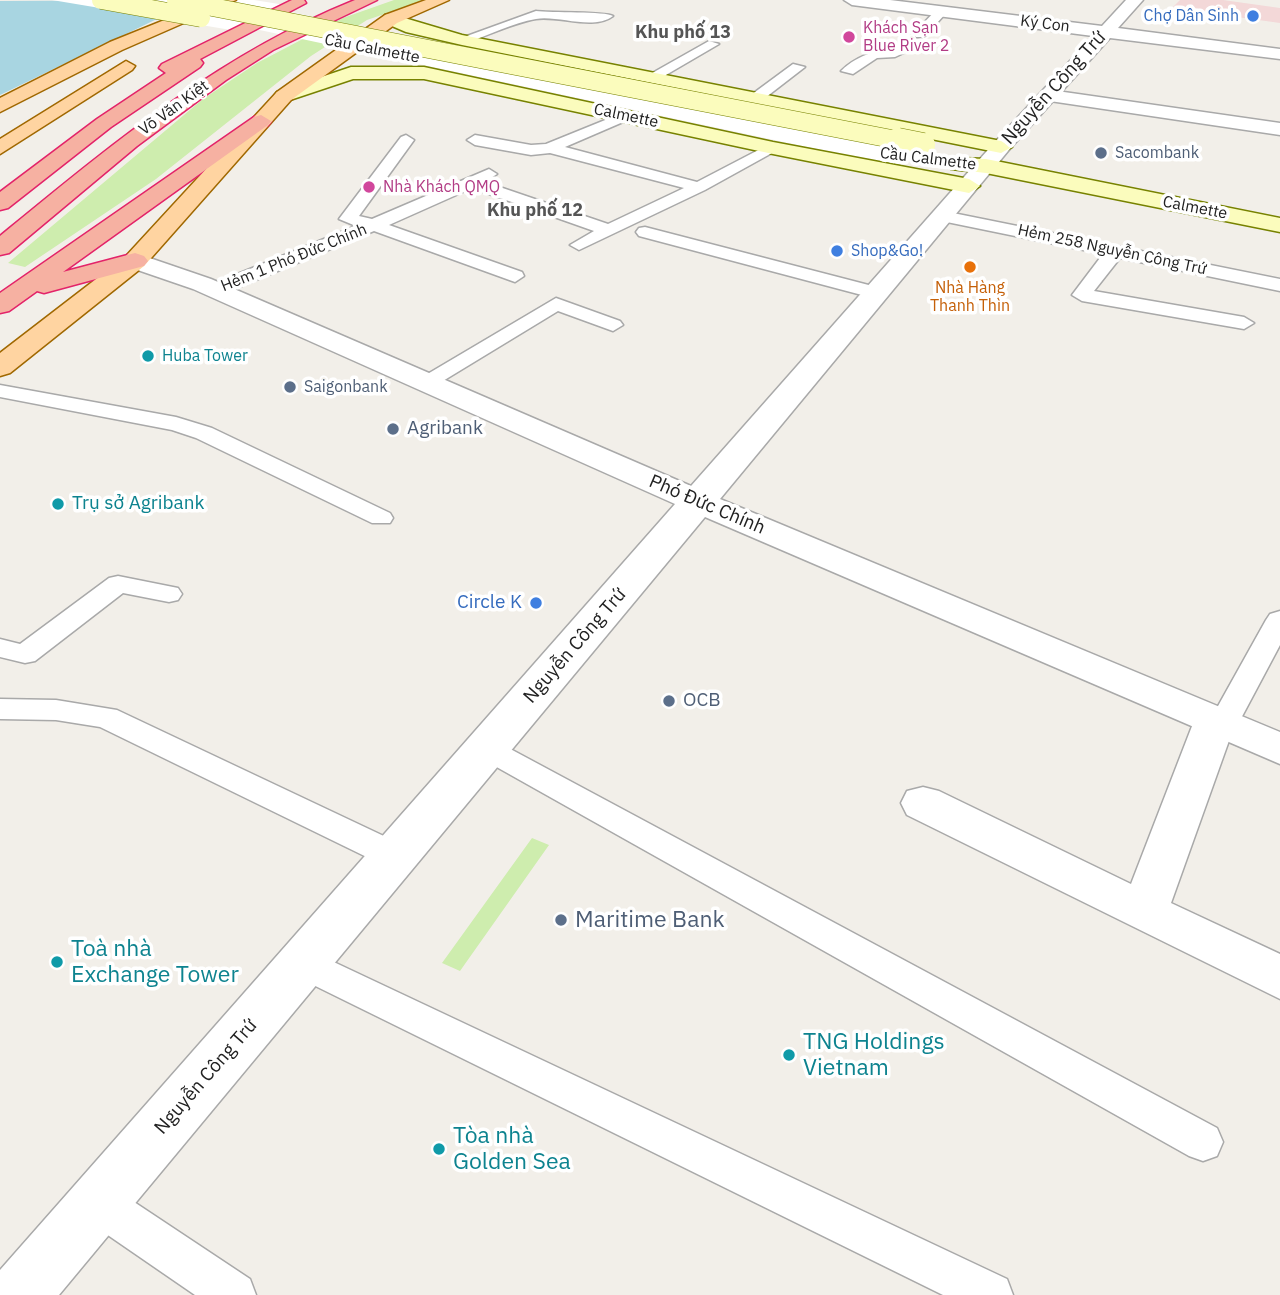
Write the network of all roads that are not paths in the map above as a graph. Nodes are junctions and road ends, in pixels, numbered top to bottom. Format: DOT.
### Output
graph roads {
  1 [pos="101,0"];
  2 [pos="176,0"];
  3 [pos="285,0"];
  4 [pos="307,0"];
  5 [pos="325,0"];
  6 [pos="369,0"];
  7 [pos="441,0"];
  8 [pos="852,0"];
  9 [pos="1135,0"];
  10 [pos="224,10"];
  11 [pos="942,11"];
  12 [pos="607,16"];
  13 [pos="391,19"];
  14 [pos="1104,32"];
  15 [pos="920,34"];
  16 [pos="462,40"];
  17 [pos="713,44"];
  18 [pos="905,47"];
  19 [pos="505,48"];
  20 [pos="1280,54"];
  21 [pos="798,67"];
  22 [pos="848,71"];
  23 [pos="442,76"];
  24 [pos="654,76"];
  25 [pos="284,96"];
  26 [pos="1050,96"];
  27 [pos="757,98"];
  28 [pos="0,106"];
  29 [pos="625,116"];
  30 [pos="261,121"];
  31 [pos="1280,130"];
  32 [pos="406,139"];
  33 [pos="475,140"];
  34 [pos="1001,147"];
  35 [pos="0,148"];
  36 [pos="550,148"];
  37 [pos="773,148"];
  38 [pos="519,161"];
  39 [pos="489,174"];
  40 [pos="977,176"];
  41 [pos="471,182"];
  42 [pos="0,185"];
  43 [pos="699,187"];
  44 [pos="0,203"];
  45 [pos="943,216"];
  46 [pos="374,225"];
  47 [pos="1280,225"];
  48 [pos="609,230"];
  49 [pos="645,232"];
  50 [pos="579,245"];
  51 [pos="0,248"];
  52 [pos="1116,250"];
  53 [pos="135,261"];
  54 [pos="515,276"];
  55 [pos="1280,285"];
  56 [pos="215,290"];
  57 [pos="877,293"];
  58 [pos="9,298"];
  59 [pos="1244,323"];
  60 [pos="613,325"];
  61 [pos="0,367"];
  62 [pos="425,382"];
  63 [pos="0,391"];
  64 [pos="699,502"];
  65 [pos="381,518"];
  66 [pos="169,594"];
  67 [pos="1280,620"];
  68 [pos="0,648"];
  69 [pos="0,709"];
  70 [pos="1219,723"];
  71 [pos="488,748"];
  72 [pos="1280,749"];
  73 [pos="923,803"];
  74 [pos="395,856"];
  75 [pos="1145,910"];
  76 [pos="304,963"];
  77 [pos="1280,978"];
  78 [pos="1203,1142"];
  79 [pos="98,1203"];
  80 [pos="19,1295"];
  81 [pos="234,1295"];
  82 [pos="991,1295"];
  1 -- 10 [label="main road, Cầu Calmette, bridge"];
  2 -- 10 [label="main road, Cầu Calmette, bridge"];
  3 -- 10 [label="highway, bridge"];
  4 -- 42 [label="highway, Võ Văn Kiệt"];
  5 -- 44 [label="highway, Võ Văn Kiệt"];
  6 -- 51 [label="highway, Võ Văn Kiệt"];
  7 -- 13 [label="main road"];
  8 -- 11 [label="street, Ký Con"];
  9 -- 14 [label="street, Nguyễn Công Trứ"];
  10 -- 28 [label="main road"];
  10 -- 35 [label="main road"];
  10 -- 40 [label="main road, Cầu Calmette, bridge"];
  11 -- 14 [label="street, Ký Con"];
  11 -- 15 [label="lane"];
  12 -- 16 [label="lane"];
  13 -- 16 [label="main road"];
  13 -- 25 [label="main road"];
  14 -- 20 [label="street, Ký Con"];
  14 -- 26 [label="street, Nguyễn Công Trứ"];
  16 -- 19 [label="main road"];
  17 -- 24 [label="lane"];
  18 -- 22 [label="lane"];
  19 -- 23 [label="main road"];
  19 -- 24 [label="main road"];
  21 -- 27 [label="lane"];
  23 -- 25 [label="main road, Calmette"];
  23 -- 29 [label="main road, Calmette"];
  24 -- 27 [label="main road"];
  25 -- 30 [label="main road"];
  26 -- 31 [label="street"];
  26 -- 34 [label="street, Nguyễn Công Trứ"];
  27 -- 34 [label="main road"];
  29 -- 36 [label="lane"];
  29 -- 37 [label="main road, Calmette"];
  30 -- 53 [label="main road"];
  30 -- 58 [label="highway"];
  32 -- 46 [label="lane, Hẻm 1 Phó Ðức Chính"];
  33 -- 36 [label="lane"];
  34 -- 40 [label="street, Nguyễn Công Trứ"];
  36 -- 38 [label="lane"];
  36 -- 43 [label="lane"];
  37 -- 40 [label="main road, Calmette"];
  37 -- 43 [label="lane"];
  39 -- 41 [label="lane"];
  40 -- 45 [label="street, Nguyễn Công Trứ"];
  40 -- 47 [label="main road, Calmette"];
  41 -- 46 [label="lane"];
  41 -- 48 [label="lane"];
  43 -- 48 [label="lane"];
  45 -- 52 [label="lane, Hẻm 258 Nguyễn Công Trứ"];
  45 -- 57 [label="street, Nguyễn Công Trứ"];
  46 -- 54 [label="lane, Hẻm 1 Phó Ðức Chính"];
  46 -- 56 [label="lane, Hẻm 1 Phó Ðức Chính"];
  48 -- 50 [label="lane"];
  49 -- 57 [label="lane"];
  52 -- 55 [label="lane, Hẻm 258 Nguyễn Công Trứ"];
  52 -- 59 [label="lane"];
  53 -- 56 [label="street, Phó Đức Chính"];
  53 -- 58 [label="highway"];
  53 -- 61 [label="main road"];
  56 -- 62 [label="street, Phó Đức Chính"];
  57 -- 64 [label="street, Nguyễn Công Trứ"];
  60 -- 62 [label="lane"];
  62 -- 64 [label="street, Phó Đức Chính"];
  63 -- 65 [label="lane"];
  64 -- 70 [label="street, Phó Đức Chính"];
  64 -- 71 [label="street, Nguyễn Công Trứ"];
  66 -- 68 [label="lane"];
  67 -- 70 [label="lane"];
  69 -- 74 [label="lane"];
  70 -- 72 [label="street, Phó Đức Chính"];
  70 -- 75 [label="street"];
  71 -- 74 [label="street, Nguyễn Công Trứ"];
  71 -- 78 [label="lane"];
  73 -- 75 [label="street"];
  74 -- 76 [label="street, Nguyễn Công Trứ"];
  75 -- 77 [label="street"];
  76 -- 79 [label="street, Nguyễn Công Trứ"];
  76 -- 82 [label="lane"];
  79 -- 80 [label="street, Nguyễn Công Trứ"];
  79 -- 81 [label="lane"];
}
